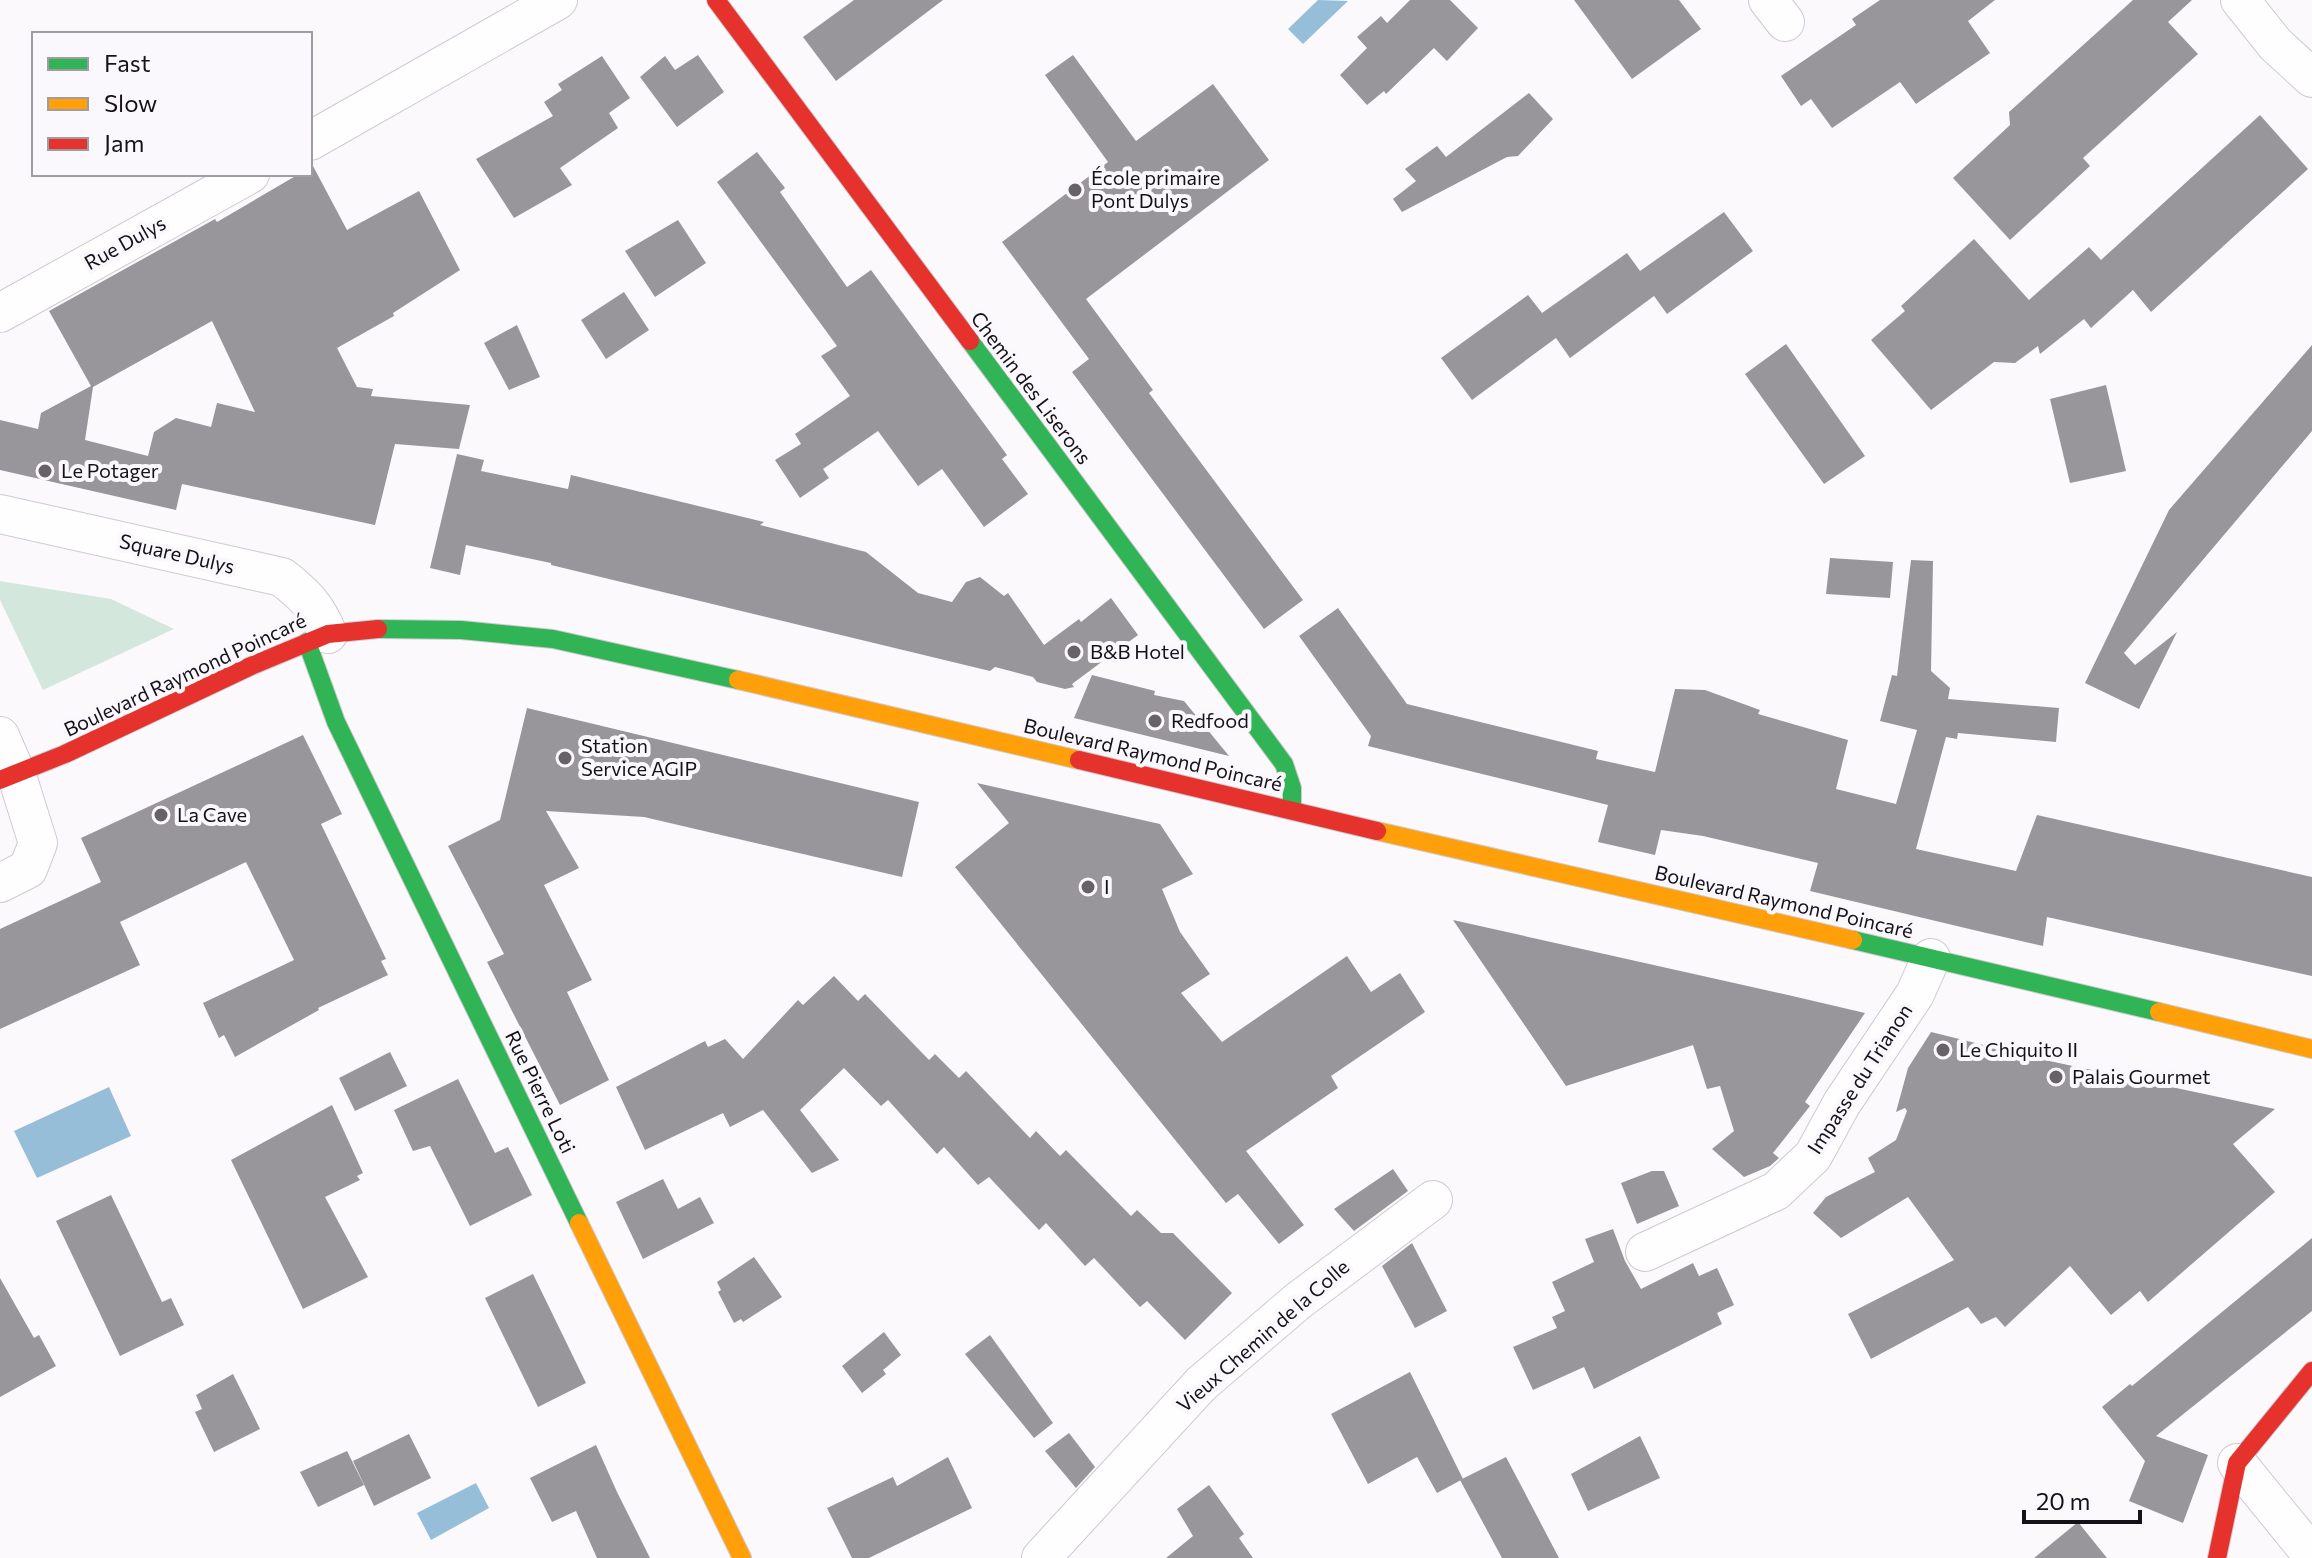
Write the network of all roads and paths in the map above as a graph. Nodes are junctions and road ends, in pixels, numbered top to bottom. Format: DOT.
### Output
graph roads {
  1 [pos="558,0"];
  2 [pos="716,0"];
  3 [pos="2240,0"];
  4 [pos="2312,78"];
  5 [pos="312,140"];
  6 [pos="246,176"];
  7 [pos="0,313"];
  8 [pos="0,514"];
  9 [pos="318,638"];
  10 [pos="0,736"];
  11 [pos="8,776"];
  12 [pos="1292,809"];
  13 [pos="0,883"];
  14 [pos="1931,958"];
  15 [pos="2312,1049"];
  16 [pos="1433,1200"];
  17 [pos="1645,1252"];
  18 [pos="2310,1375"];
  19 [pos="2237,1463"];
  20 [pos="2312,1555"];
  21 [pos="742,1558"];
  22 [pos="1041,1558"];
  23 [pos="2217,1558"];
  1 -- 5 [label="street"];
  2 -- 12 [label="main road, Chemin des Liserons"];
  3 -- 4 [label="street"];
  6 -- 7 [label="street, Rue Dulys"];
  8 -- 9 [label="street, Square Dulys"];
  9 -- 11 [label="main road, Boulevard Raymond Poincaré"];
  9 -- 12 [label="main road, Boulevard Raymond Poincaré"];
  9 -- 21 [label="main road, Rue Pierre Loti"];
  10 -- 11 [label="street"];
  11 -- 13 [label="street"];
  12 -- 14 [label="main road, Boulevard Raymond Poincaré"];
  14 -- 15 [label="main road, Boulevard Raymond Poincaré"];
  14 -- 17 [label="street, Impasse du Trianon"];
  16 -- 22 [label="street, Vieux Chemin de la Colle"];
  18 -- 19 [label="main road"];
  19 -- 20 [label="street"];
  19 -- 23 [label="main road"];
}
